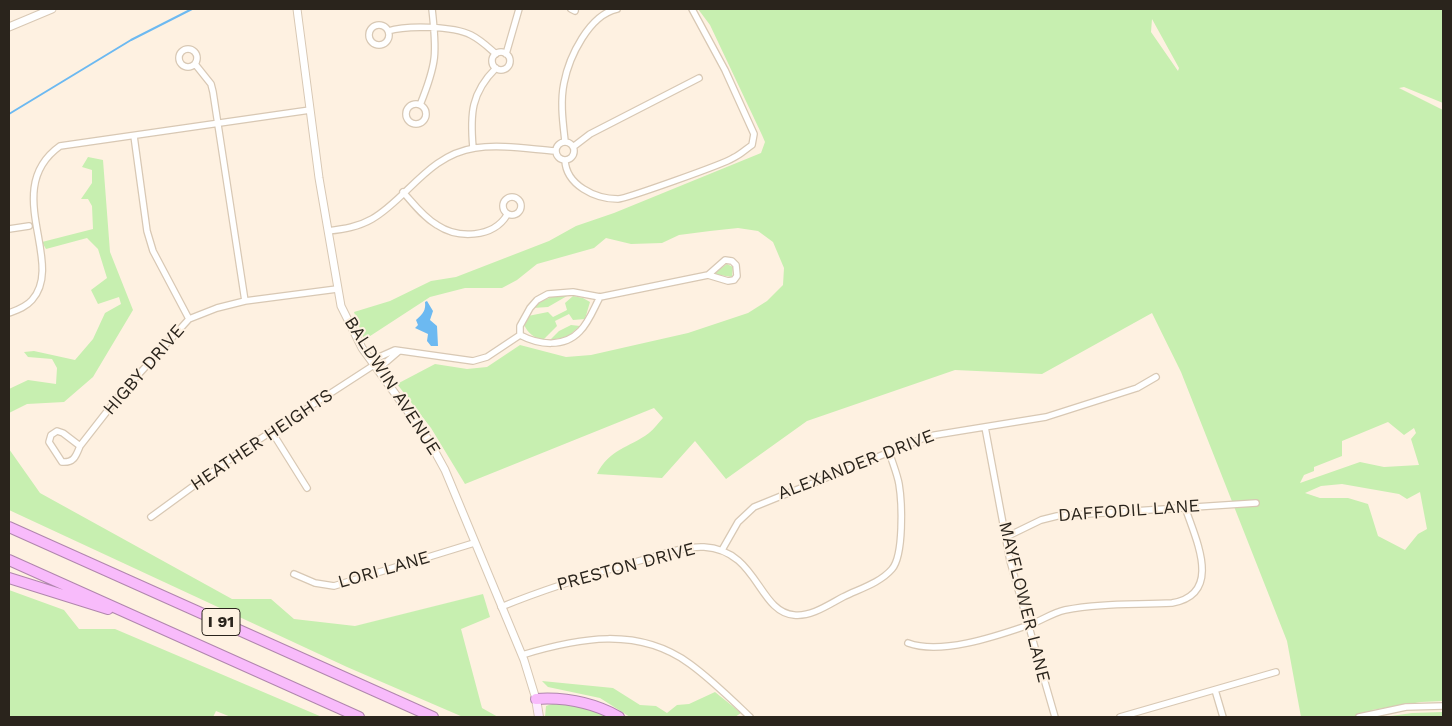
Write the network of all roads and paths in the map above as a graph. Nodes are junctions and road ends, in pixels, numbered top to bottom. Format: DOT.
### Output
graph roads {
  1 [pos="52,9"];
  2 [pos="297,9"];
  3 [pos="432,9"];
  4 [pos="519,9"];
  5 [pos="617,9"];
  6 [pos="692,9"];
  7 [pos="9,27"];
  8 [pos="434,29"];
  9 [pos="388,31"];
  10 [pos="496,54"];
  11 [pos="506,54"];
  12 [pos="195,64"];
  13 [pos="496,68"];
  14 [pos="699,78"];
  15 [pos="420,104"];
  16 [pos="310,110"];
  17 [pos="218,123"];
  18 [pos="134,136"];
  19 [pos="565,141"];
  20 [pos="574,147"];
  21 [pos="473,148"];
  22 [pos="555,150"];
  23 [pos="565,160"];
  24 [pos="31,172"];
  25 [pos="403,192"];
  26 [pos="507,214"];
  27 [pos="28,218"];
  28 [pos="29,226"];
  29 [pos="9,229"];
  30 [pos="328,231"];
  31 [pos="708,275"];
  32 [pos="337,289"];
  33 [pos="600,297"];
  34 [pos="245,301"];
  35 [pos="9,313"];
  36 [pos="189,319"];
  37 [pos="520,335"];
  38 [pos="374,365"];
  39 [pos="1156,377"];
  40 [pos="985,427"];
  41 [pos="272,432"];
  42 [pos="80,446"];
  43 [pos="888,451"];
  44 [pos="307,488"];
  45 [pos="1256,503"];
  46 [pos="1185,507"];
  47 [pos="152,517"];
  48 [pos="9,527"];
  49 [pos="1006,537"];
  50 [pos="474,543"];
  51 [pos="722,550"];
  52 [pos="9,560"];
  53 [pos="294,574"];
  54 [pos="9,578"];
  55 [pos="501,607"];
  56 [pos="119,609"];
  57 [pos="1028,626"];
  58 [pos="908,644"];
  59 [pos="522,655"];
  60 [pos="1276,672"];
  61 [pos="1215,690"];
  62 [pos="536,699"];
  63 [pos="1443,706"];
  64 [pos="359,717"];
  65 [pos="433,717"];
  66 [pos="539,717"];
  67 [pos="619,717"];
  68 [pos="750,717"];
  69 [pos="1054,717"];
  70 [pos="1120,717"];
  71 [pos="1223,717"];
  72 [pos="1359,717"];
  1 -- 7 [label="street"];
  2 -- 16 [label="street, BALDWIN AVENUE"];
  3 -- 8 [label="street"];
  4 -- 11 [label="street"];
  5 -- 19 [label="street"];
  6 -- 23 [label="street"];
  8 -- 9 [label="street"];
  8 -- 10 [label="street"];
  8 -- 15 [label="street"];
  10 -- 11 [label="street"];
  10 -- 13 [label="street"];
  11 -- 13 [label="street"];
  12 -- 17 [label="street"];
  13 -- 21 [label="street"];
  14 -- 20 [label="street"];
  16 -- 17 [label="street"];
  16 -- 30 [label="street, BALDWIN AVENUE"];
  17 -- 18 [label="street"];
  17 -- 34 [label="street"];
  18 -- 24 [label="street"];
  18 -- 36 [label="street"];
  19 -- 20 [label="street"];
  19 -- 22 [label="street"];
  20 -- 23 [label="street"];
  21 -- 22 [label="street"];
  21 -- 25 [label="street"];
  22 -- 23 [label="street"];
  25 -- 26 [label="street"];
  25 -- 30 [label="street"];
  27 -- 28 [label="street"];
  28 -- 29 [label="street"];
  28 -- 35 [label="street"];
  30 -- 32 [label="street, BALDWIN AVENUE"];
  31 -- 31 [label="street"];
  31 -- 33 [label="street"];
  32 -- 34 [label="street, HIGBY DRIVE"];
  32 -- 38 [label="street, BALDWIN AVENUE"];
  33 -- 37 [label="street"];
  33 -- 37 [label="street"];
  34 -- 36 [label="street, HIGBY DRIVE"];
  36 -- 42 [label="street, HIGBY DRIVE"];
  37 -- 38 [label="street, HEATHER HEIGHTS"];
  38 -- 41 [label="street, HEATHER HEIGHTS"];
  38 -- 50 [label="street, BALDWIN AVENUE"];
  39 -- 40 [label="street, ALEXANDER DRIVE"];
  40 -- 43 [label="street, ALEXANDER DRIVE"];
  40 -- 49 [label="street, MAYFLOWER LANE"];
  41 -- 44 [label="street"];
  41 -- 47 [label="street, HEATHER HEIGHTS"];
  42 -- 42 [label="street, HIGBY DRIVE"];
  43 -- 51 [label="street, ALEXANDER DRIVE"];
  43 -- 51 [label="street, PRESTON DRIVE"];
  45 -- 46 [label="street, DAFFODIL LANE"];
  46 -- 49 [label="street, DAFFODIL LANE"];
  46 -- 57 [label="street"];
  48 -- 65 [label="highway, I 91"];
  49 -- 57 [label="street, MAYFLOWER LANE"];
  50 -- 53 [label="street, LORI LANE"];
  50 -- 55 [label="street, BALDWIN AVENUE"];
  51 -- 55 [label="street, PRESTON DRIVE"];
  52 -- 56 [label="highway, I 91"];
  54 -- 56 [label="highway"];
  55 -- 59 [label="street, BALDWIN AVENUE"];
  56 -- 64 [label="highway, I 91"];
  57 -- 58 [label="street"];
  57 -- 69 [label="street, MAYFLOWER LANE"];
  59 -- 62 [label="street, BALDWIN AVENUE"];
  59 -- 68 [label="street"];
  60 -- 61 [label="street"];
  61 -- 70 [label="street"];
  61 -- 71 [label="street"];
  62 -- 66 [label="main road, BALDWIN AVENUE"];
  62 -- 67 [label="highway"];
  63 -- 72 [label="street"];
}
